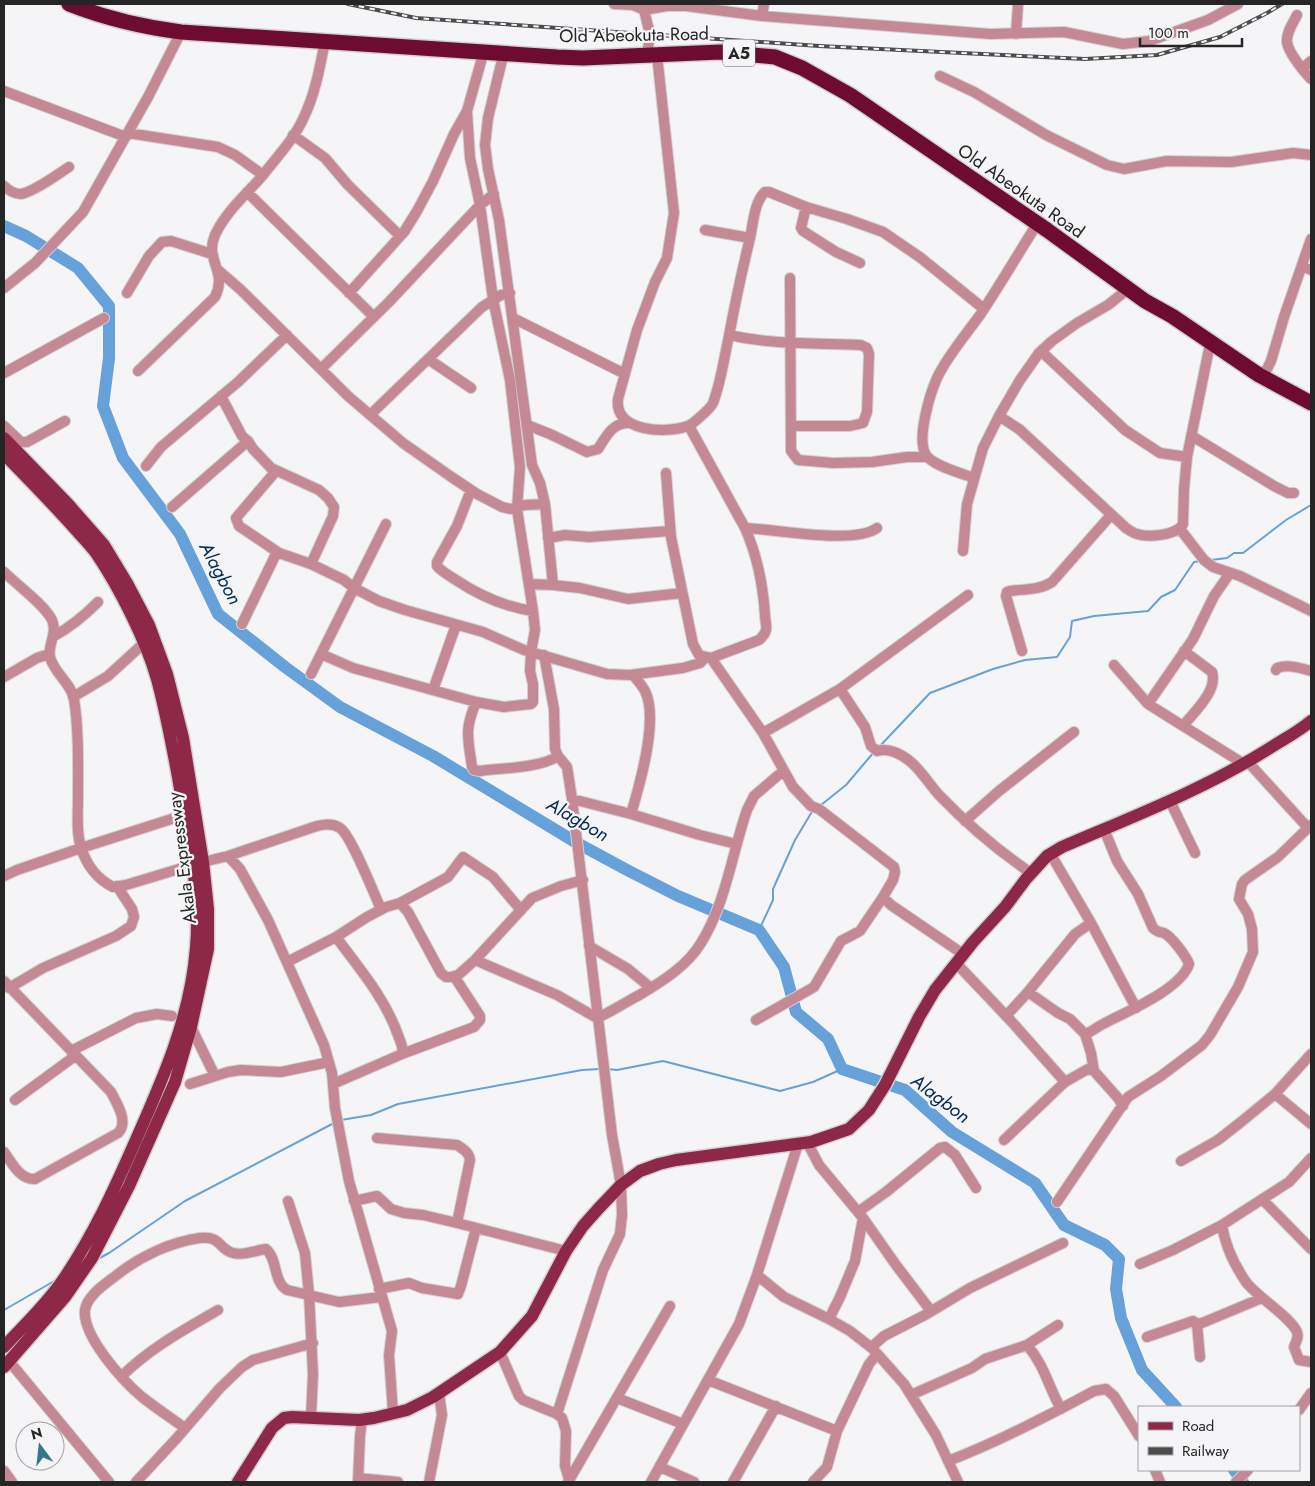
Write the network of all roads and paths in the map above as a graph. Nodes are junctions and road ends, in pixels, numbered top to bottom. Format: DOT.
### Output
graph roads {
  1 [pos="69,4"];
  2 [pos="614,4"];
  3 [pos="764,4"];
  4 [pos="1018,4"];
  5 [pos="1238,4"];
  6 [pos="644,10"];
  7 [pos="1297,15"];
  8 [pos="762,16"];
  9 [pos="181,32"];
  10 [pos="1016,34"];
  11 [pos="325,41"];
  12 [pos="484,51"];
  13 [pos="504,52"];
  14 [pos="652,56"];
  15 [pos="1311,61"];
  16 [pos="1302,69"];
  17 [pos="940,76"];
  18 [pos="1311,79"];
  19 [pos="4,91"];
  20 [pos="467,111"];
  21 [pos="127,135"];
  22 [pos="293,135"];
  23 [pos="1311,155"];
  24 [pos="69,167"];
  25 [pos="263,175"];
  26 [pos="4,186"];
  27 [pos="247,192"];
  28 [pos="494,194"];
  29 [pos="480,205"];
  30 [pos="806,207"];
  31 [pos="1037,224"];
  32 [pos="705,230"];
  33 [pos="400,236"];
  34 [pos="750,238"];
  35 [pos="1311,239"];
  36 [pos="212,254"];
  37 [pos="860,262"];
  38 [pos="1307,268"];
  39 [pos="218,270"];
  40 [pos="790,278"];
  41 [pos="4,288"];
  42 [pos="1128,289"];
  43 [pos="127,293"];
  44 [pos="349,293"];
  45 [pos="510,293"];
  46 [pos="493,299"];
  47 [pos="984,309"];
  48 [pos="374,317"];
  49 [pos="104,318"];
  50 [pos="513,318"];
  51 [pos="729,334"];
  52 [pos="287,335"];
  53 [pos="790,344"];
  54 [pos="1210,344"];
  55 [pos="1041,351"];
  56 [pos="428,359"];
  57 [pos="321,369"];
  58 [pos="138,371"];
  59 [pos="4,373"];
  60 [pos="625,374"];
  61 [pos="1259,376"];
  62 [pos="471,388"];
  63 [pos="221,396"];
  64 [pos="1309,399"];
  65 [pos="370,415"];
  66 [pos="999,416"];
  67 [pos="65,421"];
  68 [pos="630,424"];
  69 [pos="526,425"];
  70 [pos="4,426"];
  71 [pos="689,426"];
  72 [pos="791,426"];
  73 [pos="1192,436"];
  74 [pos="4,438"];
  75 [pos="248,441"];
  76 [pos="4,454"];
  77 [pos="927,457"];
  78 [pos="1187,457"];
  79 [pos="532,465"];
  80 [pos="146,466"];
  81 [pos="520,468"];
  82 [pos="276,470"];
  83 [pos="666,473"];
  84 [pos="974,478"];
  85 [pos="472,490"];
  86 [pos="1294,493"];
  87 [pos="545,504"];
  88 [pos="172,507"];
  89 [pos="64,508"];
  90 [pos="517,508"];
  91 [pos="1111,515"];
  92 [pos="386,524"];
  93 [pos="745,528"];
  94 [pos="877,528"];
  95 [pos="1180,529"];
  96 [pos="670,531"];
  97 [pos="548,538"];
  98 [pos="963,551"];
  99 [pos="278,553"];
  100 [pos="310,564"];
  101 [pos="4,572"];
  102 [pos="1230,573"];
  103 [pos="529,584"];
  104 [pos="554,585"];
  105 [pos="354,588"];
  106 [pos="682,593"];
  107 [pos="968,595"];
  108 [pos="98,602"];
  109 [pos="533,611"];
  110 [pos="1311,611"];
  111 [pos="242,624"];
  112 [pos="456,625"];
  113 [pos="54,636"];
  114 [pos="144,644"];
  115 [pos="1184,651"];
  116 [pos="531,652"];
  117 [pos="1022,652"];
  118 [pos="49,654"];
  119 [pos="321,654"];
  120 [pos="544,655"];
  121 [pos="709,657"];
  122 [pos="1114,665"];
  123 [pos="547,669"];
  124 [pos="1276,670"];
  125 [pos="530,671"];
  126 [pos="1311,671"];
  127 [pos="311,674"];
  128 [pos="633,675"];
  129 [pos="4,678"];
  130 [pos="432,690"];
  131 [pos="840,690"];
  132 [pos="73,697"];
  133 [pos="476,702"];
  134 [pos="1148,704"];
  135 [pos="1311,721"];
  136 [pos="1183,726"];
  137 [pos="1074,732"];
  138 [pos="763,733"];
  139 [pos="558,756"];
  140 [pos="1246,763"];
  141 [pos="783,771"];
  142 [pos="572,799"];
  143 [pos="1170,800"];
  144 [pos="632,814"];
  145 [pos="184,815"];
  146 [pos="965,821"];
  147 [pos="1310,827"];
  148 [pos="1104,829"];
  149 [pos="736,844"];
  150 [pos="81,848"];
  151 [pos="1050,853"];
  152 [pos="1195,853"];
  153 [pos="228,856"];
  154 [pos="197,864"];
  155 [pos="1031,873"];
  156 [pos="4,876"];
  157 [pos="583,880"];
  158 [pos="117,886"];
  159 [pos="883,897"];
  160 [pos="400,903"];
  161 [pos="381,909"];
  162 [pos="520,909"];
  163 [pos="1091,923"];
  164 [pos="336,937"];
  165 [pos="590,946"];
  166 [pos="960,959"];
  167 [pos="475,960"];
  168 [pos="287,962"];
  169 [pos="454,976"];
  170 [pos="6,985"];
  171 [pos="651,988"];
  172 [pos="1028,992"];
  173 [pos="1136,1008"];
  174 [pos="172,1016"];
  175 [pos="1006,1016"];
  176 [pos="597,1018"];
  177 [pos="756,1020"];
  178 [pos="191,1027"];
  179 [pos="1085,1034"];
  180 [pos="73,1054"];
  181 [pos="402,1054"];
  182 [pos="1311,1054"];
  183 [pos="329,1062"];
  184 [pos="1094,1071"];
  185 [pos="215,1076"];
  186 [pos="1065,1082"];
  187 [pos="190,1084"];
  188 [pos="333,1084"];
  189 [pos="1275,1094"];
  190 [pos="16,1100"];
  191 [pos="1123,1106"];
  192 [pos="1311,1124"];
  193 [pos="377,1138"];
  194 [pos="1004,1140"];
  195 [pos="802,1143"];
  196 [pos="4,1152"];
  197 [pos="1311,1158"];
  198 [pos="1181,1161"];
  199 [pos="621,1185"];
  200 [pos="976,1188"];
  201 [pos="1262,1199"];
  202 [pos="288,1201"];
  203 [pos="354,1202"];
  204 [pos="1057,1202"];
  205 [pos="861,1215"];
  206 [pos="457,1222"];
  207 [pos="1222,1225"];
  208 [pos="476,1228"];
  209 [pos="1063,1243"];
  210 [pos="1311,1248"];
  211 [pos="566,1251"];
  212 [pos="1140,1264"];
  213 [pos="77,1270"];
  214 [pos="757,1275"];
  215 [pos="61,1289"];
  216 [pos="380,1293"];
  217 [pos="309,1294"];
  218 [pos="1262,1298"];
  219 [pos="670,1306"];
  220 [pos="218,1310"];
  221 [pos="931,1311"];
  222 [pos="829,1319"];
  223 [pos="1197,1324"];
  224 [pos="1058,1325"];
  225 [pos="1147,1337"];
  226 [pos="312,1343"];
  227 [pos="1027,1345"];
  228 [pos="4,1347"];
  229 [pos="875,1351"];
  230 [pos="500,1352"];
  231 [pos="1200,1357"];
  232 [pos="1311,1362"];
  233 [pos="6,1364"];
  234 [pos="122,1376"];
  235 [pos="708,1380"];
  236 [pos="439,1393"];
  237 [pos="911,1395"];
  238 [pos="617,1398"];
  239 [pos="1310,1398"];
  240 [pos="776,1406"];
  241 [pos="1061,1409"];
  242 [pos="1300,1409"];
  243 [pos="393,1413"];
  244 [pos="557,1414"];
  245 [pos="311,1418"];
  246 [pos="362,1419"];
  247 [pos="683,1424"];
  248 [pos="185,1428"];
  249 [pos="837,1431"];
  250 [pos="1138,1434"];
  251 [pos="948,1461"];
  252 [pos="660,1467"];
  253 [pos="4,1471"];
  254 [pos="1246,1472"];
  255 [pos="358,1480"];
  256 [pos="569,1481"];
  257 [pos="12,1482"];
  258 [pos="108,1482"];
  259 [pos="136,1482"];
  260 [pos="238,1482"];
  261 [pos="398,1482"];
  262 [pos="430,1482"];
  263 [pos="651,1482"];
  264 [pos="694,1482"];
  265 [pos="733,1482"];
  266 [pos="813,1482"];
  267 [pos="958,1482"];
  268 [pos="1236,1482"];
  1 -- 9 [label="highway, Old Abeokuta Road / A5"];
  2 -- 6 [label="street"];
  3 -- 8 [label="street"];
  4 -- 10 [label="street"];
  5 -- 10 [label="street"];
  6 -- 8 [label="street"];
  6 -- 14 [label="street"];
  7 -- 16 [label="street"];
  8 -- 10 [label="street"];
  9 -- 11 [label="highway, Old Abeokuta Road / A5"];
  9 -- 21 [label="street"];
  11 -- 12 [label="highway, Old Abeokuta Road / A5"];
  11 -- 22 [label="street"];
  12 -- 13 [label="highway, Old Abeokuta Road / A5"];
  12 -- 20 [label="street"];
  13 -- 14 [label="highway, Old Abeokuta Road / A5"];
  13 -- 28 [label="street"];
  14 -- 31 [label="highway, Old Abeokuta Road / A5"];
  14 -- 60 [label="street"];
  15 -- 16 [label="street"];
  16 -- 18 [label="street"];
  17 -- 23 [label="street"];
  19 -- 21 [label="street"];
  20 -- 29 [label="street"];
  20 -- 33 [label="street"];
  21 -- 25 [label="street"];
  21 -- 41 [label="street"];
  22 -- 25 [label="street"];
  22 -- 33 [label="street"];
  24 -- 26 [label="street"];
  25 -- 27 [label="street"];
  27 -- 36 [label="street"];
  27 -- 44 [label="street"];
  28 -- 29 [label="street"];
  28 -- 45 [label="street"];
  29 -- 46 [label="street"];
  29 -- 48 [label="street"];
  30 -- 34 [label="street"];
  30 -- 37 [label="street"];
  30 -- 47 [label="street"];
  31 -- 42 [label="highway, Old Abeokuta Road / A5"];
  31 -- 47 [label="street"];
  32 -- 34 [label="street"];
  33 -- 44 [label="street"];
  34 -- 51 [label="street"];
  35 -- 38 [label="street"];
  36 -- 39 [label="street"];
  36 -- 43 [label="street"];
  38 -- 61 [label="street"];
  39 -- 52 [label="street"];
  39 -- 58 [label="street"];
  40 -- 53 [label="street"];
  42 -- 54 [label="highway, Old Abeokuta Road / A5"];
  42 -- 55 [label="street"];
  44 -- 48 [label="street"];
  45 -- 46 [label="street"];
  45 -- 50 [label="street"];
  46 -- 56 [label="street"];
  46 -- 81 [label="street"];
  47 -- 77 [label="street"];
  48 -- 57 [label="street"];
  49 -- 59 [label="street"];
  50 -- 60 [label="street"];
  50 -- 69 [label="street"];
  51 -- 53 [label="street"];
  51 -- 71 [label="street"];
  52 -- 57 [label="street"];
  52 -- 63 [label="street"];
  53 -- 72 [label="street"];
  53 -- 72 [label="street"];
  54 -- 61 [label="highway, Old Abeokuta Road / A5"];
  54 -- 73 [label="street"];
  55 -- 66 [label="street"];
  55 -- 78 [label="street"];
  56 -- 62 [label="street"];
  56 -- 65 [label="street"];
  57 -- 65 [label="street"];
  60 -- 68 [label="street"];
  61 -- 64 [label="highway, Old Abeokuta Road / A5"];
  63 -- 75 [label="street"];
  63 -- 80 [label="street"];
  65 -- 85 [label="street"];
  66 -- 84 [label="street"];
  66 -- 91 [label="street"];
  67 -- 70 [label="street"];
  68 -- 69 [label="street"];
  68 -- 71 [label="street"];
  69 -- 79 [label="street"];
  71 -- 93 [label="street"];
  72 -- 77 [label="street"];
  73 -- 78 [label="street"];
  73 -- 86 [label="street"];
  74 -- 89 [label="main road, Akala Expressway"];
  75 -- 82 [label="street"];
  75 -- 88 [label="street"];
  76 -- 89 [label="main road, Akala Expressway"];
  77 -- 84 [label="street"];
  78 -- 95 [label="street"];
  79 -- 81 [label="street"];
  79 -- 87 [label="street"];
  81 -- 90 [label="street"];
  82 -- 99 [label="street"];
  82 -- 100 [label="street"];
  83 -- 96 [label="street"];
  84 -- 98 [label="street"];
  85 -- 90 [label="street"];
  85 -- 109 [label="street"];
  87 -- 90 [label="street"];
  87 -- 97 [label="street"];
  89 -- 114 [label="main road, Akala Expressway"];
  89 -- 154 [label="main road, Akala Expressway"];
  90 -- 103 [label="street"];
  91 -- 95 [label="street"];
  91 -- 117 [label="street"];
  92 -- 105 [label="street"];
  93 -- 94 [label="street"];
  93 -- 121 [label="street"];
  95 -- 102 [label="street"];
  96 -- 97 [label="street"];
  96 -- 106 [label="street"];
  97 -- 104 [label="street"];
  99 -- 100 [label="street"];
  99 -- 111 [label="street"];
  100 -- 105 [label="street"];
  101 -- 113 [label="street"];
  102 -- 110 [label="street"];
  102 -- 115 [label="street"];
  103 -- 104 [label="street"];
  103 -- 109 [label="street"];
  104 -- 106 [label="street"];
  105 -- 112 [label="street"];
  105 -- 119 [label="street"];
  106 -- 121 [label="street"];
  107 -- 131 [label="street"];
  108 -- 113 [label="street"];
  109 -- 116 [label="street"];
  112 -- 116 [label="street"];
  112 -- 130 [label="street"];
  113 -- 118 [label="street"];
  114 -- 132 [label="street"];
  114 -- 145 [label="main road, Akala Expressway"];
  115 -- 134 [label="street"];
  115 -- 136 [label="street"];
  116 -- 120 [label="street"];
  116 -- 125 [label="street"];
  118 -- 129 [label="street"];
  118 -- 132 [label="street"];
  119 -- 127 [label="street"];
  119 -- 130 [label="street"];
  120 -- 123 [label="street"];
  120 -- 128 [label="street"];
  121 -- 128 [label="street"];
  121 -- 138 [label="street"];
  122 -- 134 [label="street"];
  123 -- 125 [label="street"];
  123 -- 139 [label="street"];
  124 -- 126 [label="street"];
  125 -- 133 [label="street"];
  128 -- 144 [label="street"];
  130 -- 133 [label="street"];
  131 -- 138 [label="street"];
  131 -- 146 [label="street"];
  132 -- 150 [label="street"];
  133 -- 139 [label="street"];
  134 -- 136 [label="street"];
  135 -- 140 [label="main road"];
  136 -- 140 [label="street"];
  137 -- 146 [label="street"];
  138 -- 141 [label="street"];
  139 -- 142 [label="street"];
  140 -- 143 [label="main road"];
  140 -- 147 [label="street"];
  141 -- 149 [label="street"];
  141 -- 159 [label="street"];
  142 -- 144 [label="street"];
  142 -- 157 [label="street"];
  143 -- 148 [label="main road"];
  143 -- 152 [label="street"];
  144 -- 149 [label="street"];
  145 -- 150 [label="street"];
  145 -- 154 [label="main road, Akala Expressway"];
  146 -- 155 [label="street"];
  147 -- 191 [label="street"];
  148 -- 151 [label="main road"];
  148 -- 173 [label="street"];
  149 -- 171 [label="street"];
  150 -- 156 [label="street"];
  150 -- 158 [label="street"];
  151 -- 155 [label="main road"];
  151 -- 163 [label="street"];
  153 -- 154 [label="street"];
  153 -- 161 [label="street"];
  153 -- 168 [label="street"];
  154 -- 158 [label="street"];
  154 -- 178 [label="main road, Akala Expressway"];
  154 -- 213 [label="main road, Akala Expressway"];
  155 -- 166 [label="main road"];
  157 -- 162 [label="street"];
  157 -- 165 [label="street"];
  158 -- 170 [label="street"];
  159 -- 166 [label="street"];
  159 -- 177 [label="street"];
  160 -- 161 [label="street"];
  160 -- 162 [label="street"];
  160 -- 169 [label="street"];
  161 -- 164 [label="street"];
  162 -- 167 [label="street"];
  163 -- 172 [label="street"];
  163 -- 173 [label="street"];
  164 -- 168 [label="street"];
  164 -- 181 [label="street"];
  165 -- 171 [label="street"];
  165 -- 176 [label="street"];
  166 -- 175 [label="street"];
  166 -- 195 [label="main road"];
  167 -- 169 [label="street"];
  167 -- 176 [label="street"];
  168 -- 183 [label="street"];
  169 -- 181 [label="street"];
  170 -- 180 [label="street"];
  171 -- 176 [label="street"];
  172 -- 175 [label="street"];
  172 -- 179 [label="street"];
  173 -- 179 [label="street"];
  174 -- 180 [label="street"];
  175 -- 186 [label="street"];
  176 -- 199 [label="street"];
  178 -- 185 [label="street"];
  178 -- 213 [label="main road, Akala Expressway"];
  179 -- 184 [label="street"];
  180 -- 190 [label="street"];
  180 -- 196 [label="street"];
  181 -- 188 [label="street"];
  182 -- 189 [label="street"];
  183 -- 185 [label="street"];
  183 -- 188 [label="street"];
  184 -- 186 [label="street"];
  184 -- 191 [label="street"];
  185 -- 187 [label="street"];
  186 -- 194 [label="street"];
  188 -- 203 [label="street"];
  189 -- 192 [label="street"];
  189 -- 198 [label="street"];
  191 -- 204 [label="street"];
  193 -- 206 [label="street"];
  195 -- 199 [label="main road"];
  195 -- 205 [label="street"];
  195 -- 214 [label="street"];
  197 -- 201 [label="street"];
  199 -- 211 [label="main road"];
  199 -- 244 [label="street"];
  200 -- 205 [label="street"];
  201 -- 207 [label="street"];
  201 -- 210 [label="street"];
  202 -- 217 [label="street"];
  203 -- 206 [label="street"];
  203 -- 216 [label="street"];
  205 -- 221 [label="street"];
  205 -- 222 [label="street"];
  206 -- 208 [label="street"];
  207 -- 212 [label="street"];
  207 -- 218 [label="street"];
  208 -- 211 [label="street"];
  208 -- 216 [label="street"];
  209 -- 221 [label="street"];
  211 -- 230 [label="main road"];
  213 -- 215 [label="main road, Akala Expressway"];
  213 -- 215 [label="main road, Akala Expressway"];
  214 -- 222 [label="street"];
  214 -- 235 [label="street"];
  215 -- 228 [label="main road, Akala Expressway"];
  215 -- 233 [label="main road, Akala Expressway"];
  216 -- 217 [label="street"];
  216 -- 243 [label="street"];
  217 -- 226 [label="street"];
  217 -- 234 [label="street"];
  218 -- 223 [label="street"];
  218 -- 232 [label="street"];
  219 -- 238 [label="street"];
  220 -- 234 [label="street"];
  221 -- 229 [label="street"];
  222 -- 229 [label="street"];
  223 -- 225 [label="street"];
  223 -- 231 [label="street"];
  224 -- 227 [label="street"];
  226 -- 245 [label="street"];
  226 -- 248 [label="street"];
  227 -- 237 [label="street"];
  227 -- 241 [label="street"];
  229 -- 237 [label="street"];
  229 -- 249 [label="street"];
  230 -- 236 [label="main road"];
  230 -- 244 [label="street"];
  233 -- 258 [label="street"];
  234 -- 248 [label="street"];
  235 -- 240 [label="street"];
  235 -- 247 [label="street"];
  236 -- 243 [label="main road"];
  236 -- 262 [label="street"];
  237 -- 251 [label="street"];
  238 -- 247 [label="street"];
  238 -- 256 [label="street"];
  239 -- 242 [label="street"];
  240 -- 249 [label="street"];
  240 -- 265 [label="street"];
  241 -- 250 [label="street"];
  241 -- 251 [label="street"];
  243 -- 246 [label="main road"];
  244 -- 256 [label="street"];
  245 -- 246 [label="main road"];
  245 -- 260 [label="main road"];
  246 -- 255 [label="street"];
  247 -- 252 [label="street"];
  248 -- 259 [label="street"];
  249 -- 266 [label="street"];
  251 -- 267 [label="street"];
  252 -- 263 [label="street"];
  252 -- 264 [label="street"];
  253 -- 257 [label="street"];
  254 -- 268 [label="street"];
  255 -- 261 [label="street"];
}
